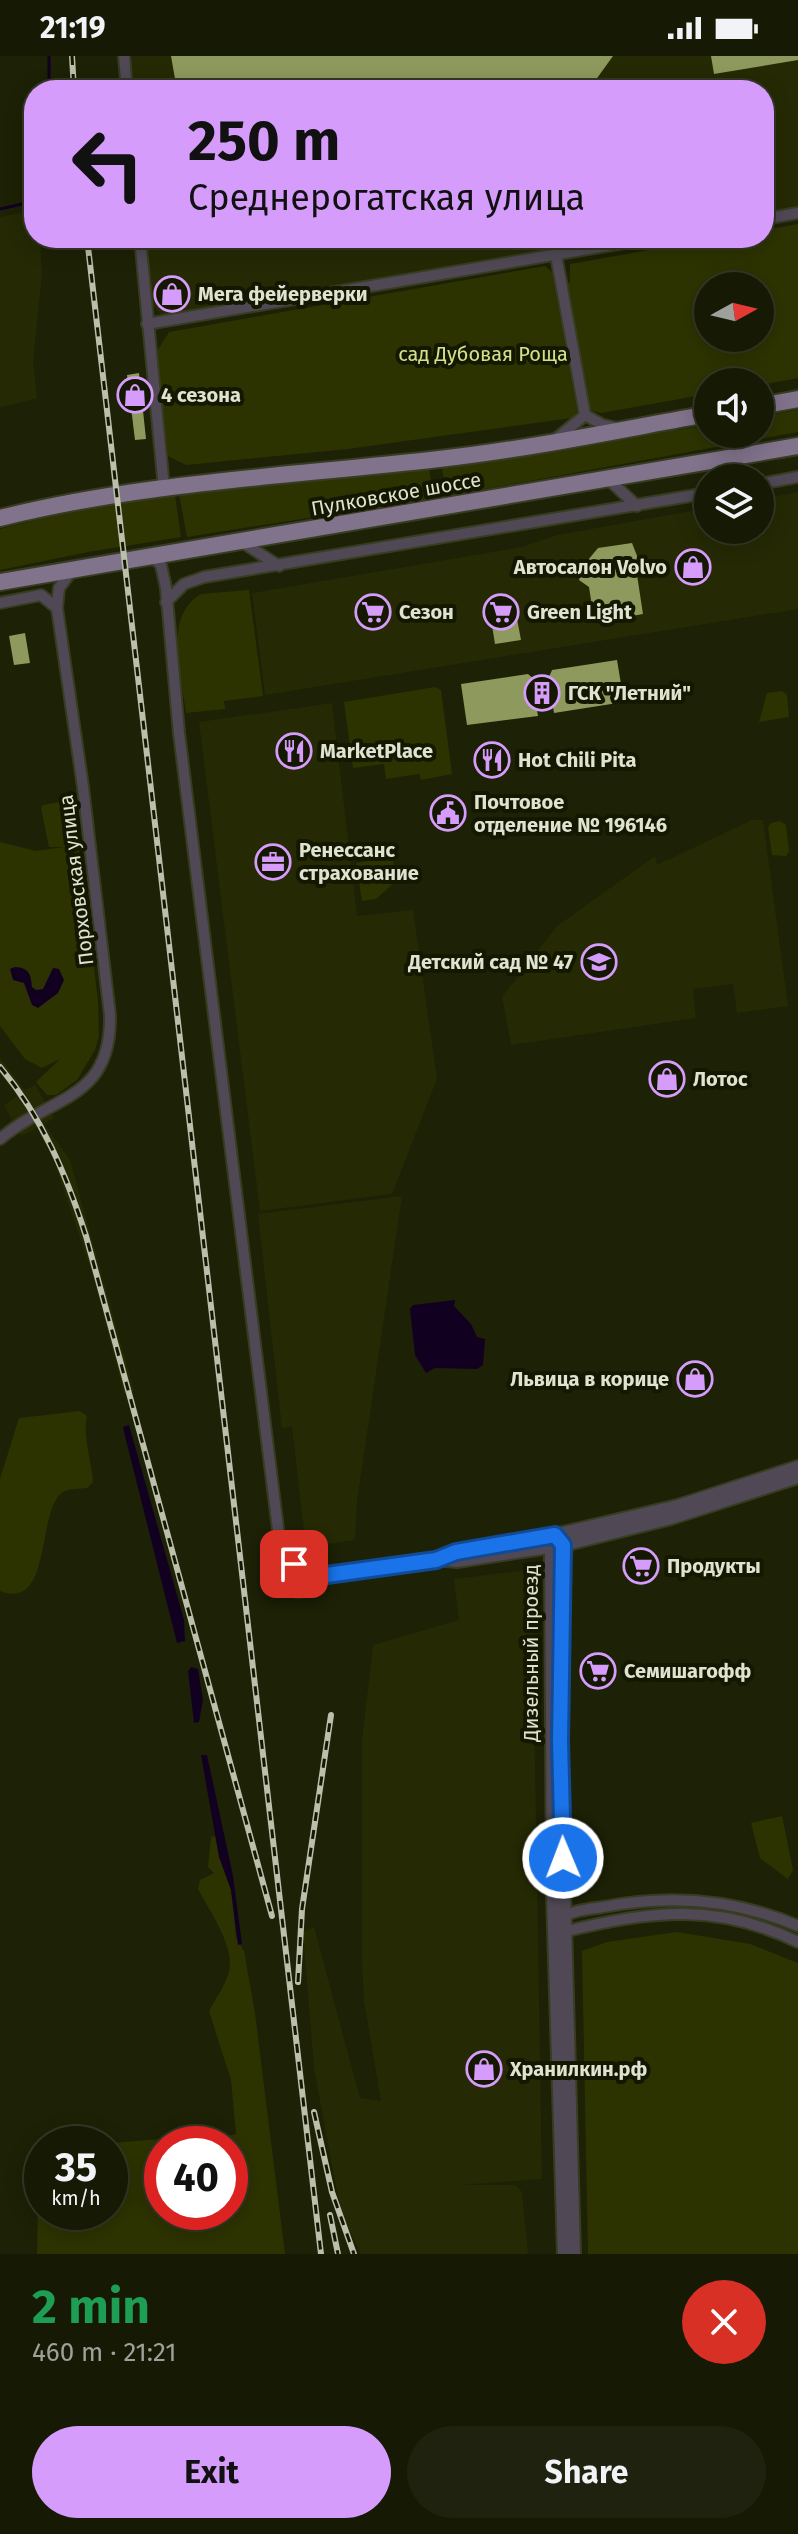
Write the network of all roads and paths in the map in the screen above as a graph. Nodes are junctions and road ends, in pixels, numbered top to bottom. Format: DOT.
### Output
graph roads {
  1 [pos="124,56"];
  2 [pos="126,80"];
  3 [pos="798,213"];
  4 [pos="774,217"];
  5 [pos="141,248"];
  6 [pos="596,248"];
  7 [pos="556,255"];
  8 [pos="147,324"];
  9 [pos="798,399"];
  10 [pos="774,403"];
  11 [pos="585,415"];
  12 [pos="694,416"];
  13 [pos="621,429"];
  14 [pos="553,441"];
  15 [pos="798,446"];
  16 [pos="798,477"];
  17 [pos="607,478"];
  18 [pos="774,481"];
  19 [pos="164,488"];
  20 [pos="694,496"];
  21 [pos="637,506"];
  22 [pos="0,518"];
  23 [pos="241,541"];
  24 [pos="152,556"];
  25 [pos="279,566"];
  26 [pos="73,568"];
  27 [pos="0,582"];
  28 [pos="166,602"];
  29 [pos="0,603"];
  30 [pos="57,608"];
  31 [pos="0,1139"];
  32 [pos="798,1467"];
  33 [pos="798,1477"];
  34 [pos="556,1542"];
  35 [pos="287,1568"];
  36 [pos="312,1577"];
  37 [pos="566,1915"];
  38 [pos="554,1923"];
  39 [pos="798,1926"];
  40 [pos="567,1931"];
  41 [pos="798,1942"];
  42 [pos="564,2254"];
  43 [pos="574,2254"];
  1 -- 2 [label="street"];
  3 -- 4 [label="street"];
  5 -- 8 [label="street"];
  6 -- 7 [label="street"];
  7 -- 8 [label="street"];
  7 -- 11 [label="street"];
  8 -- 19 [label="street"];
  9 -- 10 [label="main road"];
  11 -- 13 [label="street"];
  11 -- 14 [label="street"];
  12 -- 13 [label="main road, Пулковское шоссе"];
  13 -- 14 [label="main road, Пулковское шоссе"];
  14 -- 19 [label="main road, Пулковское шоссе"];
  15 -- 17 [label="main road, Пулковское шоссе"];
  16 -- 18 [label="street"];
  17 -- 21 [label="street"];
  17 -- 23 [label="main road, Пулковское шоссе"];
  19 -- 22 [label="main road, Пулковское шоссе"];
  20 -- 21 [label="street"];
  21 -- 25 [label="street"];
  23 -- 24 [label="main road, Пулковское шоссе"];
  23 -- 25 [label="street"];
  24 -- 26 [label="main road, Пулковское шоссе"];
  24 -- 28 [label="street"];
  25 -- 28 [label="street"];
  26 -- 27 [label="main road, Пулковское шоссе"];
  26 -- 30 [label="street, Порховская улица"];
  28 -- 35 [label="street"];
  29 -- 30 [label="street"];
  30 -- 31 [label="street, Порховская улица"];
  32 -- 34 [label="street"];
  33 -- 34 [label="street"];
  34 -- 36 [label="street"];
  34 -- 37 [label="street, Дизельный проезд"];
  34 -- 38 [label="street, Дизельный проезд"];
  35 -- 36 [label="street"];
  35 -- 36 [label="street"];
  37 -- 38 [label="street"];
  37 -- 39 [label="street"];
  37 -- 40 [label="street, Дизельный проезд"];
  38 -- 40 [label="street"];
  38 -- 42 [label="street, Дизельный проезд"];
  40 -- 41 [label="street"];
  40 -- 43 [label="street, Дизельный проезд"];
}
